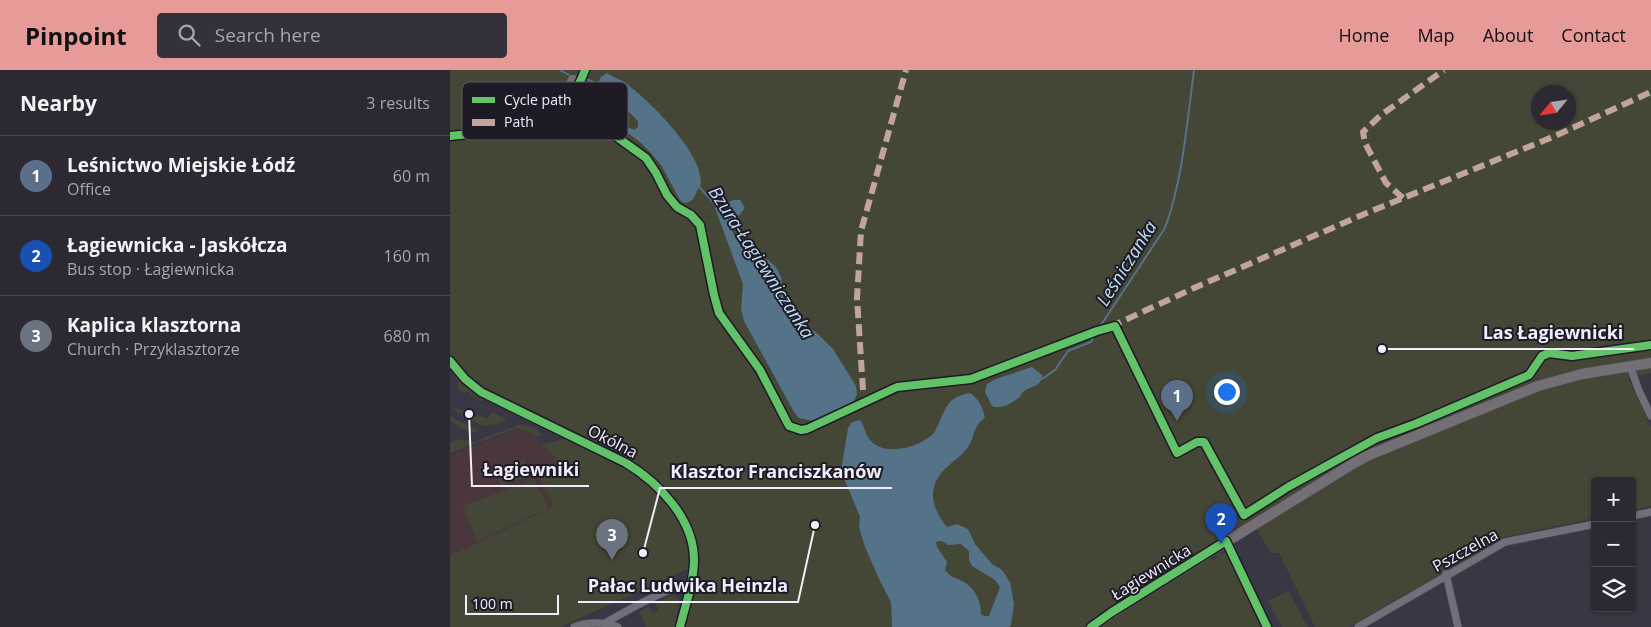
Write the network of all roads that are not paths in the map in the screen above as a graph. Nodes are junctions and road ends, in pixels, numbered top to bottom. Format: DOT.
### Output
graph roads {
  1 [pos="578,70"];
  2 [pos="584,70"];
  3 [pos="572,82"];
  4 [pos="579,82"];
  5 [pos="462,131"];
  6 [pos="450,135"];
  7 [pos="450,361"];
  8 [pos="1651,363"];
  9 [pos="1630,366"];
  10 [pos="1651,416"];
  11 [pos="1651,512"];
  12 [pos="1636,515"];
  13 [pos="1591,525"];
  14 [pos="1226,541"];
  15 [pos="1446,574"];
  16 [pos="691,582"];
  17 [pos="605,623"];
  18 [pos="574,627"];
  19 [pos="618,627"];
  20 [pos="680,627"];
  21 [pos="1091,627"];
  22 [pos="1267,627"];
  23 [pos="1358,627"];
  24 [pos="1458,627"];
  1 -- 3 [label="street"];
  2 -- 4 [label="street"];
  5 -- 6 [label="street"];
  7 -- 16 [label="street, Okólna"];
  8 -- 9 [label="street, Łagiewnicka"];
  9 -- 10 [label="street"];
  9 -- 14 [label="street, Łagiewnicka"];
  11 -- 12 [label="street"];
  13 -- 15 [label="street, Pszczelna"];
  14 -- 21 [label="street, Łagiewnicka"];
  14 -- 22 [label="street"];
  15 -- 23 [label="street, Pszczelna"];
  15 -- 24 [label="street"];
  16 -- 17 [label="street"];
  16 -- 20 [label="street, Okólna"];
  17 -- 18 [label="street"];
  17 -- 19 [label="street"];
}
